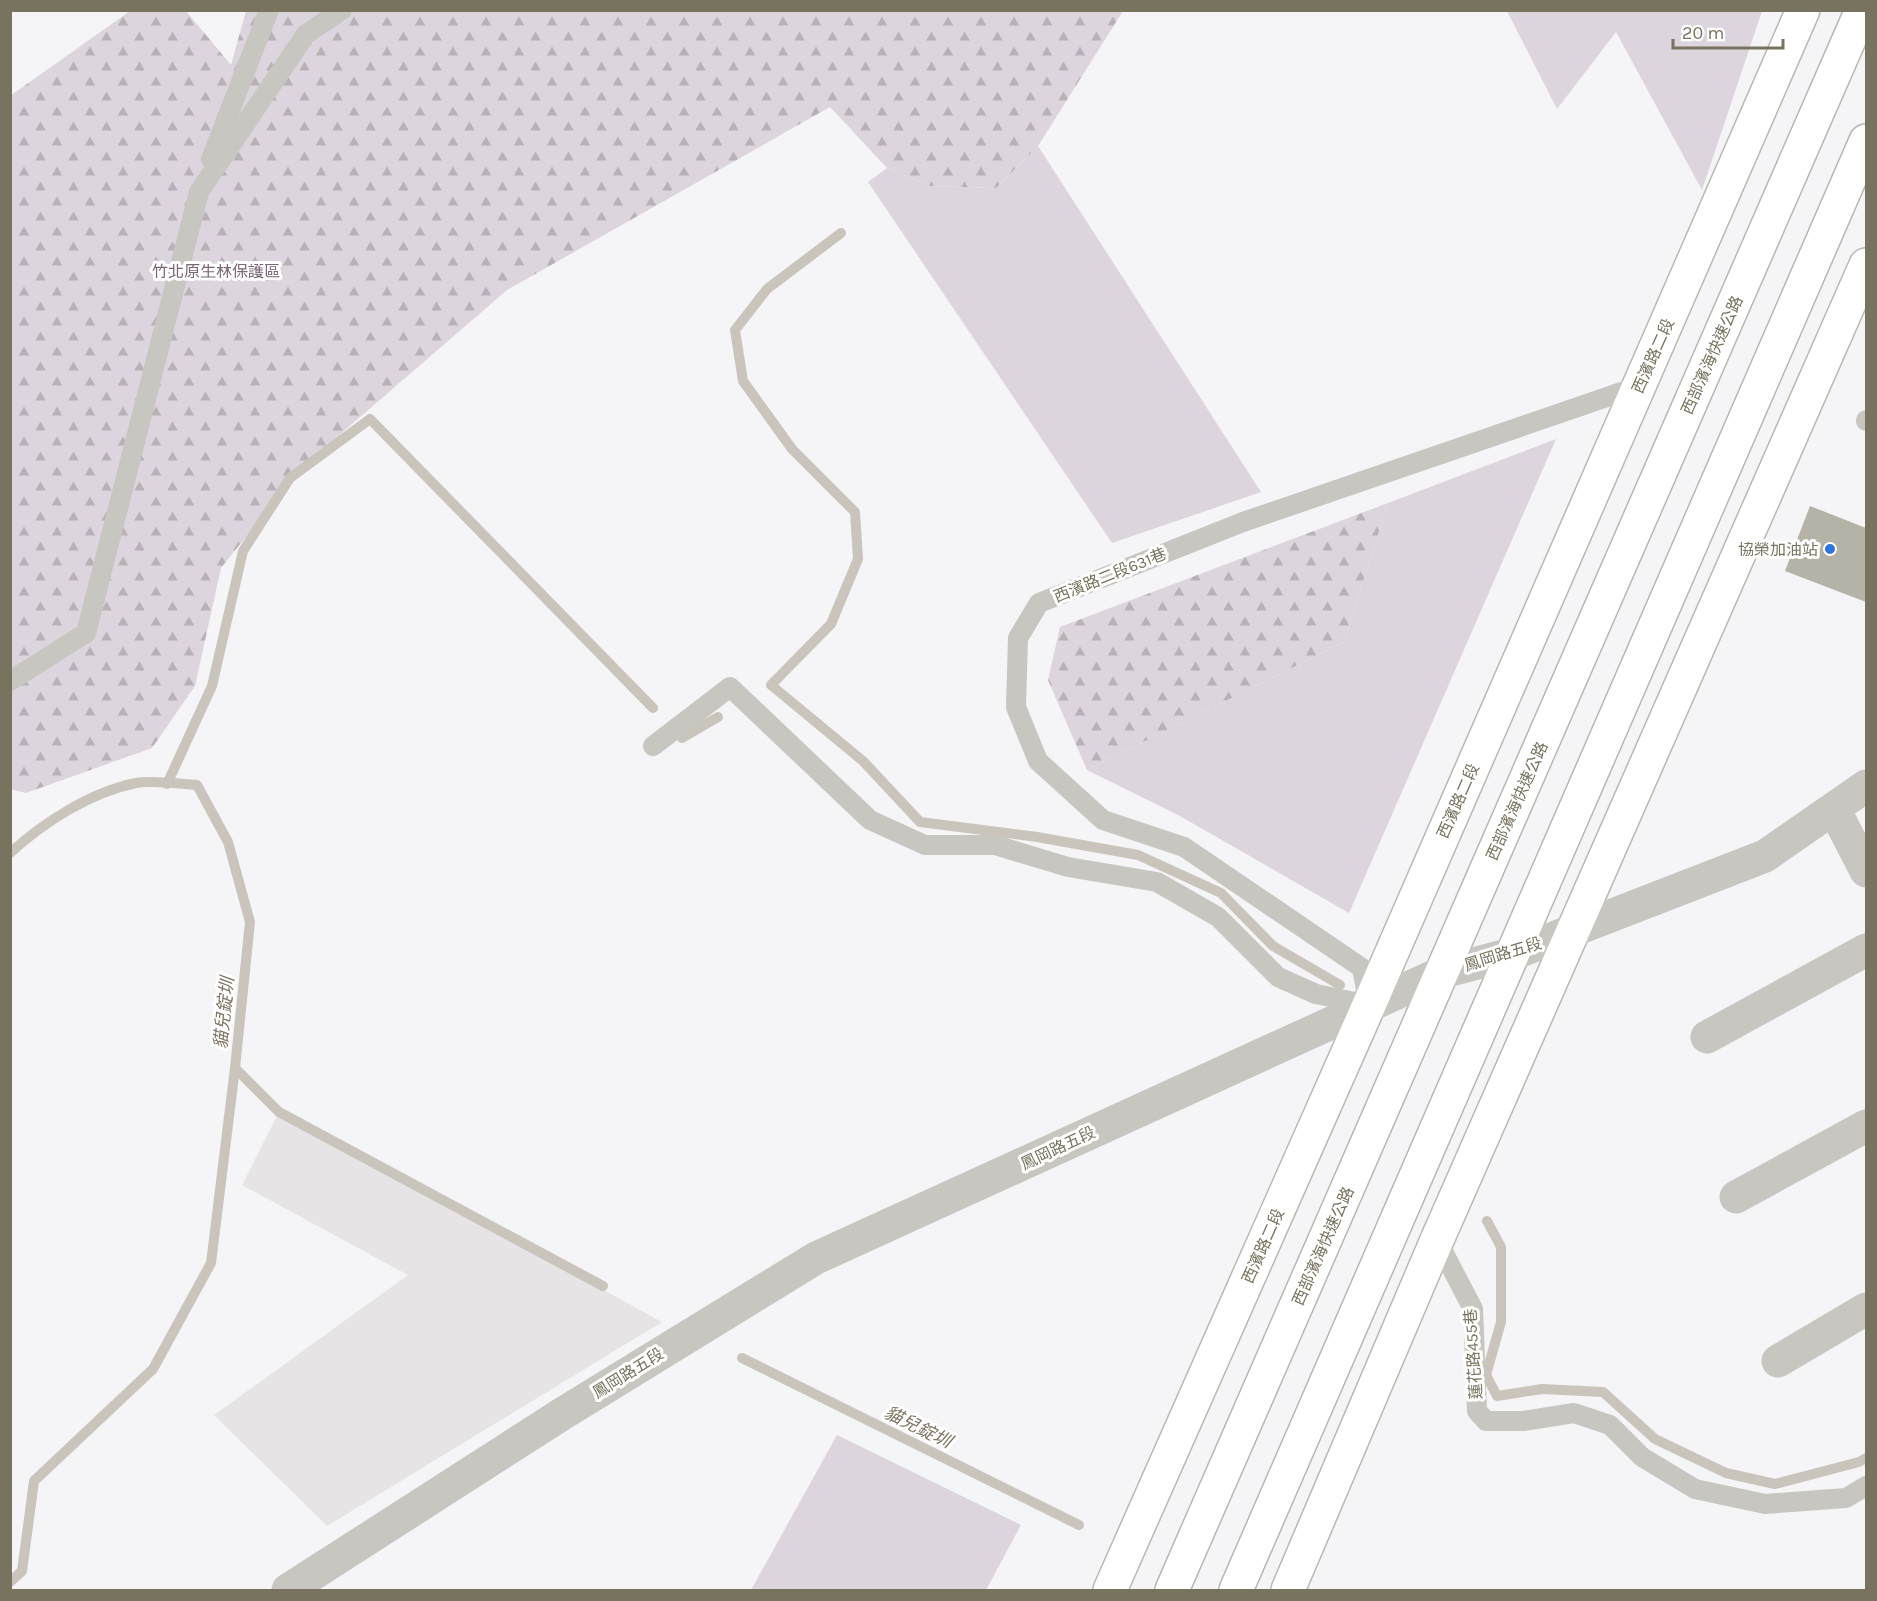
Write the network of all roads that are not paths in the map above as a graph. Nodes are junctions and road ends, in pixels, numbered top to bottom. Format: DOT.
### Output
graph roads {
  1 [pos="268,10"];
  2 [pos="342,10"];
  3 [pos="1803,10"];
  4 [pos="1862,10"];
  5 [pos="1866,141"];
  6 [pos="199,192"];
  7 [pos="1866,265"];
  8 [pos="1640,386"];
  9 [pos="10,681"];
  10 [pos="652,746"];
  11 [pos="1866,786"];
  12 [pos="1834,809"];
  13 [pos="1866,871"];
  14 [pos="1575,930"];
  15 [pos="1866,950"];
  16 [pos="1515,952"];
  17 [pos="1443,972"];
  18 [pos="1369,1005"];
  19 [pos="1707,1037"];
  20 [pos="1866,1126"];
  21 [pos="1736,1197"];
  22 [pos="1437,1240"];
  23 [pos="1866,1309"];
  24 [pos="1778,1361"];
  25 [pos="1866,1486"];
  26 [pos="288,1590"];
  27 [pos="1110,1590"];
  28 [pos="1172,1590"];
  29 [pos="1236,1590"];
  30 [pos="1288,1590"];
  1 -- 6 [label="lane"];
  2 -- 6 [label="lane"];
  3 -- 8 [label="main road, 西濱路二段"];
  4 -- 17 [label="main road, 西部濱海快速公路"];
  5 -- 16 [label="main road"];
  6 -- 9 [label="lane"];
  7 -- 14 [label="main road"];
  8 -- 18 [label="main road, 西濱路二段"];
  8 -- 18 [label="lane, 西濱路二段631巷"];
  10 -- 18 [label="lane"];
  11 -- 12 [label="street, 鳳岡路五段"];
  12 -- 13 [label="street"];
  12 -- 14 [label="street, 鳳岡路五段"];
  14 -- 16 [label="street, 鳳岡路五段"];
  14 -- 22 [label="main road"];
  15 -- 19 [label="street"];
  16 -- 17 [label="street, 鳳岡路五段"];
  16 -- 29 [label="main road"];
  17 -- 18 [label="street, 鳳岡路五段"];
  17 -- 28 [label="main road, 西部濱海快速公路"];
  18 -- 26 [label="street, 鳳岡路五段"];
  18 -- 27 [label="main road, 西濱路二段"];
  20 -- 21 [label="street"];
  22 -- 25 [label="lane, 蓮花路455巷"];
  22 -- 30 [label="main road"];
  23 -- 24 [label="street"];
}
